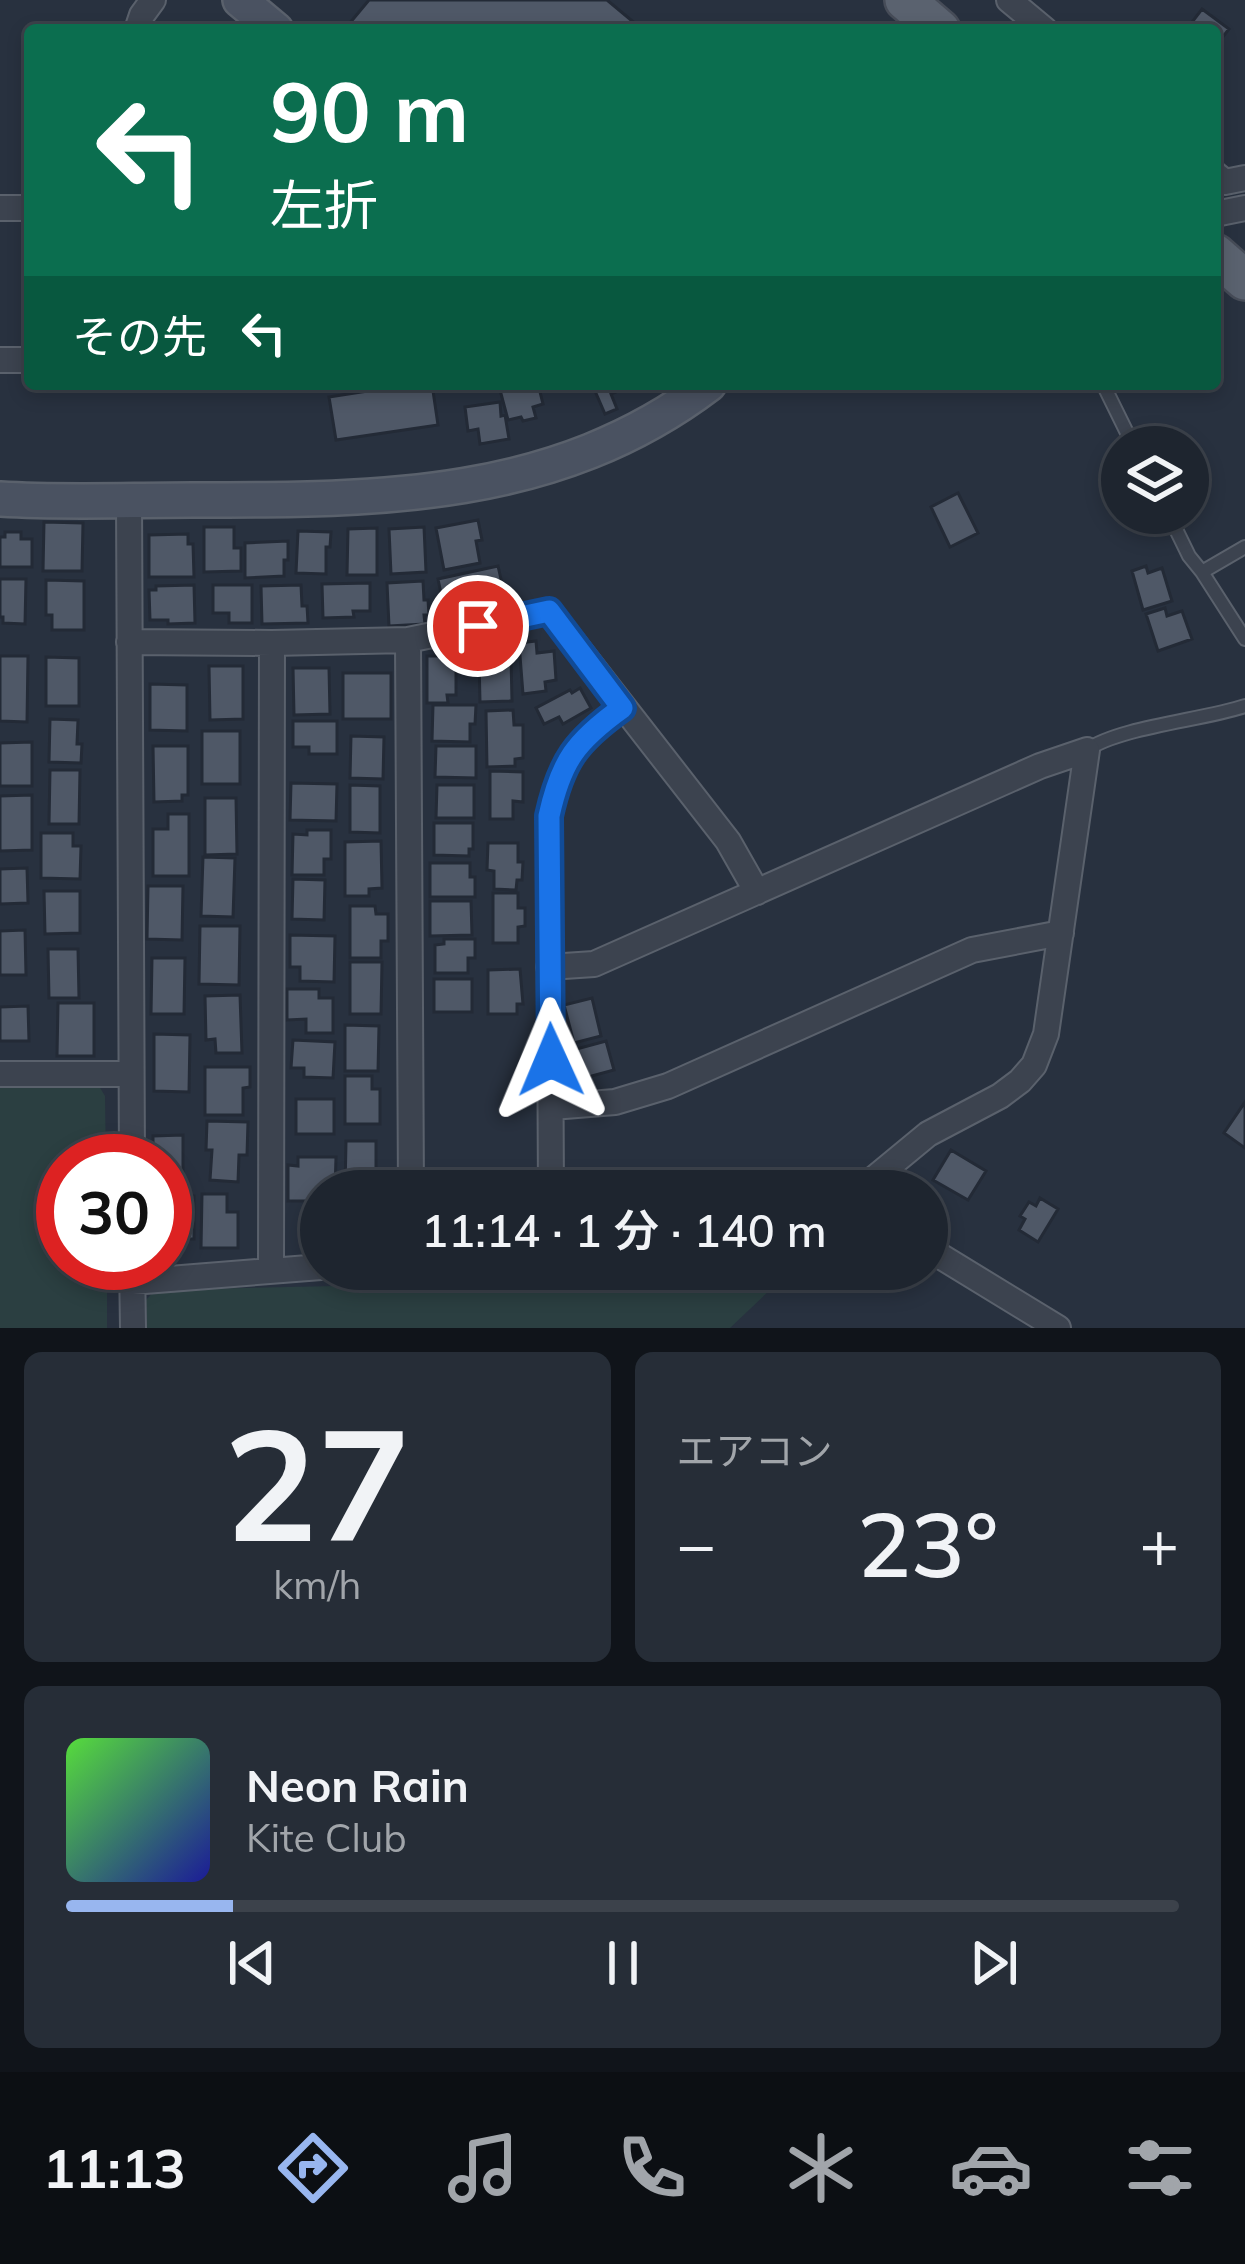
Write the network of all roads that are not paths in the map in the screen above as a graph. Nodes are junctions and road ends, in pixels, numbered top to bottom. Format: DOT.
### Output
graph roads {
  1 [pos="240,0"];
  2 [pos="905,0"];
  3 [pos="1010,0"];
  4 [pos="269,24"];
  5 [pos="933,24"];
  6 [pos="1038,24"];
  7 [pos="1221,259"];
  8 [pos="1245,280"];
  9 [pos="695,390"];
  10 [pos="1106,390"];
  11 [pos="1124,426"];
  12 [pos="0,499"];
  13 [pos="129,500"];
  14 [pos="1178,534"];
  15 [pos="1245,547"];
  16 [pos="1202,572"];
  17 [pos="1245,638"];
  18 [pos="408,640"];
  19 [pos="129,642"];
  20 [pos="272,643"];
  21 [pos="1245,706"];
  22 [pos="622,708"];
  23 [pos="1087,750"];
  24 [pos="757,892"];
  25 [pos="1061,933"];
  26 [pos="549,967"];
  27 [pos="0,1074"];
  28 [pos="131,1075"];
  29 [pos="552,1107"];
  30 [pos="132,1134"];
  31 [pos="411,1170"];
  32 [pos="551,1170"];
  33 [pos="884,1170"];
  34 [pos="948,1261"];
  35 [pos="300,1268"];
  36 [pos="271,1270"];
  37 [pos="192,1271"];
  38 [pos="132,1290"];
  39 [pos="133,1328"];
  40 [pos="1058,1328"];
  1 -- 4 [label="street"];
  2 -- 5 [label="main road"];
  3 -- 6 [label="street"];
  7 -- 8 [label="main road"];
  9 -- 13 [label="street"];
  10 -- 11 [label="lane"];
  12 -- 13 [label="street"];
  13 -- 19 [label="street"];
  14 -- 16 [label="lane"];
  15 -- 16 [label="lane"];
  16 -- 17 [label="lane"];
  18 -- 20 [label="street"];
  18 -- 22 [label="street"];
  18 -- 31 [label="street"];
  19 -- 20 [label="street"];
  19 -- 28 [label="street"];
  20 -- 36 [label="street"];
  21 -- 23 [label="lane"];
  22 -- 24 [label="street"];
  22 -- 26 [label="street"];
  23 -- 24 [label="street"];
  23 -- 25 [label="street"];
  24 -- 26 [label="street"];
  25 -- 29 [label="street"];
  25 -- 33 [label="street"];
  26 -- 29 [label="street"];
  27 -- 28 [label="street"];
  28 -- 30 [label="street"];
  29 -- 32 [label="street"];
  34 -- 40 [label="street"];
  35 -- 36 [label="street"];
  36 -- 37 [label="street"];
  38 -- 39 [label="street"];
}
